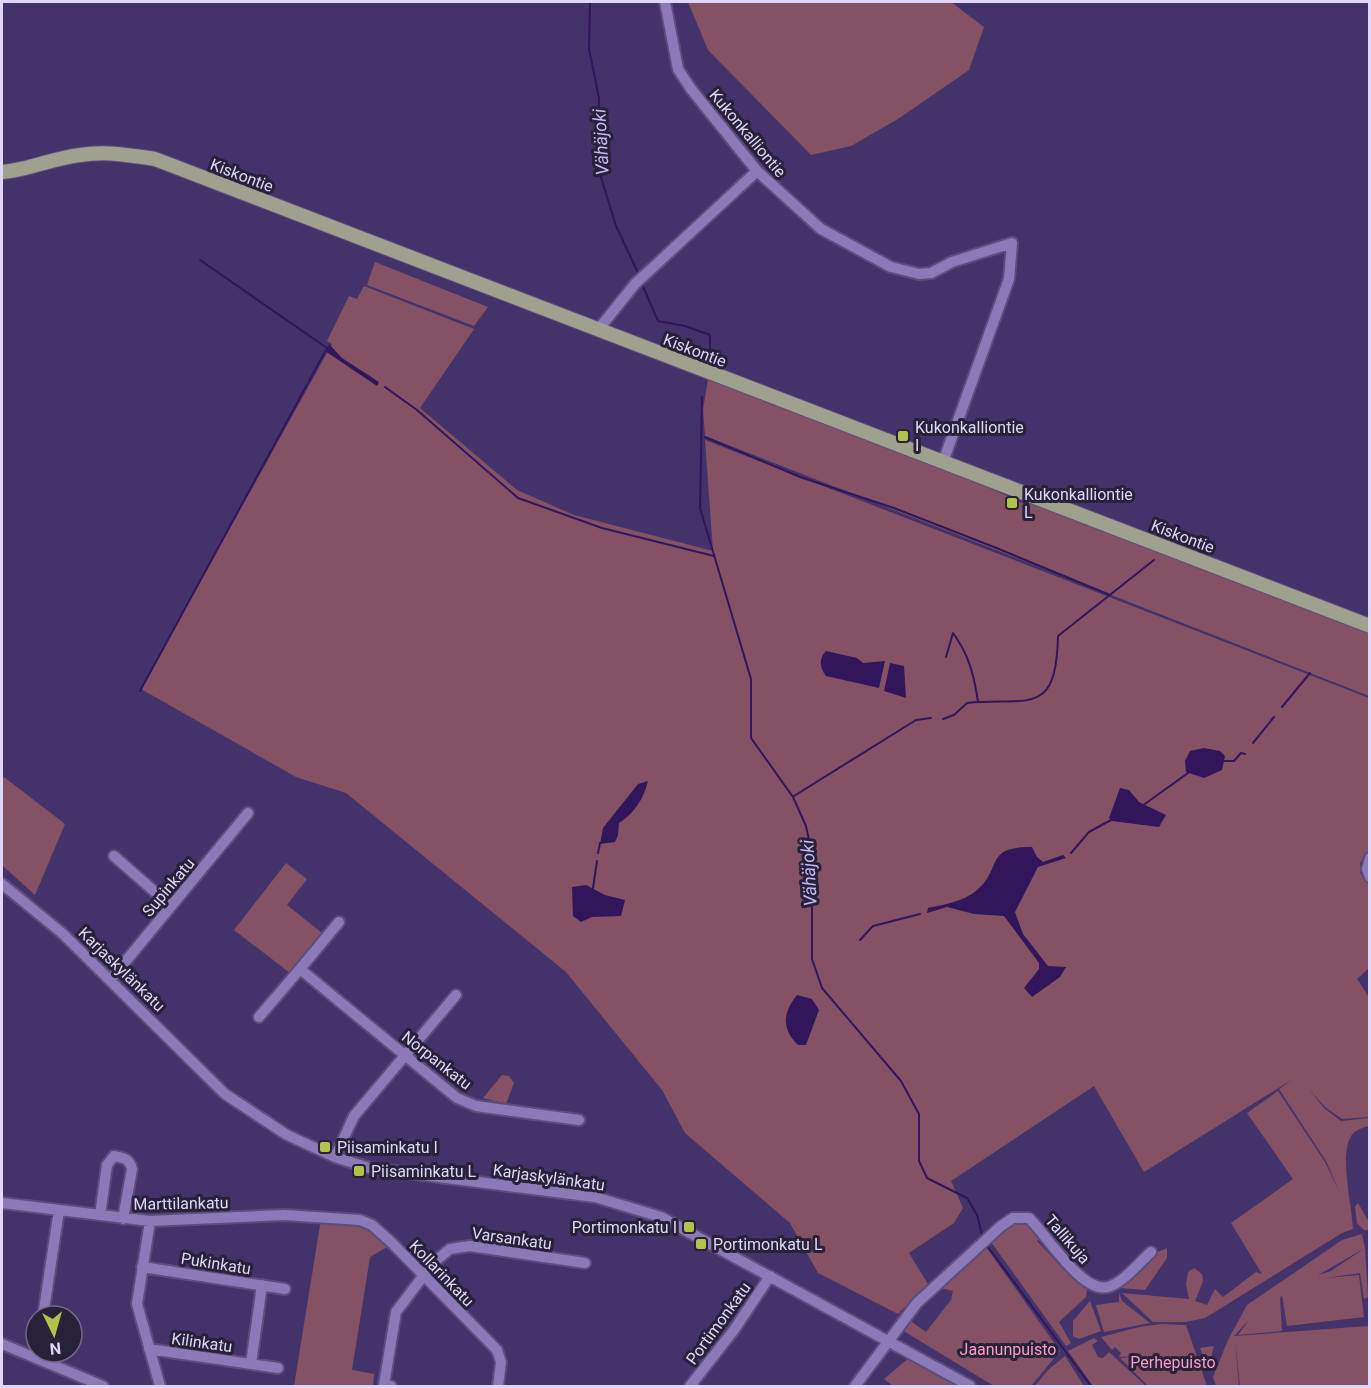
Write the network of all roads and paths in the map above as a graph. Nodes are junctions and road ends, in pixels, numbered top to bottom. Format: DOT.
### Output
graph roads {
  1 [pos="665,2"];
  2 [pos="757,171"];
  3 [pos="2,172"];
  4 [pos="598,330"];
  5 [pos="944,462"];
  6 [pos="1370,627"];
  7 [pos="248,813"];
  8 [pos="114,856"];
  9 [pos="1370,858"];
  10 [pos="1370,877"];
  11 [pos="2,884"];
  12 [pos="171,906"];
  13 [pos="339,922"];
  14 [pos="300,969"];
  15 [pos="111,979"];
  16 [pos="456,995"];
  17 [pos="259,1017"];
  18 [pos="405,1055"];
  19 [pos="579,1120"];
  20 [pos="334,1157"];
  21 [pos="2,1203"];
  22 [pos="59,1210"];
  23 [pos="100,1215"];
  24 [pos="325,1216"];
  25 [pos="123,1219"];
  26 [pos="150,1221"];
  27 [pos="1151,1252"];
  28 [pos="585,1263"];
  29 [pos="142,1267"];
  30 [pos="424,1276"];
  31 [pos="770,1276"];
  32 [pos="262,1285"];
  33 [pos="285,1289"];
  34 [pos="45,1304"];
  35 [pos="890,1341"];
  36 [pos="2,1344"];
  37 [pos="149,1349"];
  38 [pos="24,1352"];
  39 [pos="55,1364"];
  40 [pos="251,1364"];
  41 [pos="278,1368"];
  42 [pos="103,1386"];
  43 [pos="160,1386"];
  44 [pos="387,1386"];
  45 [pos="498,1386"];
  46 [pos="690,1386"];
  47 [pos="855,1386"];
  48 [pos="970,1386"];
  1 -- 2 [label="street, Kukonkalliontie"];
  2 -- 4 [label="street"];
  2 -- 5 [label="street, Kukonkalliontie"];
  3 -- 4 [label="main road, Kiskontie"];
  4 -- 5 [label="main road, Kiskontie"];
  5 -- 6 [label="main road, Kiskontie"];
  7 -- 12 [label="street, Supinkatu"];
  8 -- 12 [label="street"];
  9 -- 10 [label="street"];
  11 -- 15 [label="street, Karjaskylänkatu"];
  12 -- 15 [label="street, Supinkatu"];
  13 -- 14 [label="street"];
  14 -- 17 [label="street"];
  14 -- 18 [label="street, Norpankatu"];
  15 -- 20 [label="street, Karjaskylänkatu"];
  16 -- 18 [label="street"];
  18 -- 19 [label="street, Norpankatu"];
  18 -- 20 [label="street"];
  20 -- 31 [label="street, Karjaskylänkatu"];
  21 -- 22 [label="street, Marttilankatu"];
  22 -- 23 [label="street, Marttilankatu"];
  22 -- 34 [label="street"];
  23 -- 25 [label="street, Marttilankatu"];
  23 -- 25 [label="street"];
  24 -- 26 [label="street, Marttilankatu"];
  24 -- 30 [label="street, Kollarinkatu"];
  25 -- 26 [label="street, Marttilankatu"];
  26 -- 29 [label="street"];
  27 -- 35 [label="street, Tallikuja"];
  28 -- 30 [label="street, Varsankatu"];
  29 -- 32 [label="street, Pukinkatu"];
  29 -- 37 [label="street"];
  30 -- 44 [label="street, Varsankatu"];
  30 -- 45 [label="street, Kollarinkatu"];
  31 -- 35 [label="street, Karjaskylänkatu"];
  31 -- 46 [label="street, Portimonkatu"];
  32 -- 33 [label="street, Pukinkatu"];
  32 -- 40 [label="street, Kilinkatu"];
  35 -- 47 [label="street, Tallikuja"];
  35 -- 48 [label="street, Karjaskylänkatu"];
  36 -- 38 [label="street"];
  37 -- 40 [label="street, Kilinkatu"];
  37 -- 43 [label="street"];
  39 -- 42 [label="street"];
  40 -- 41 [label="street, Kilinkatu"];
}
